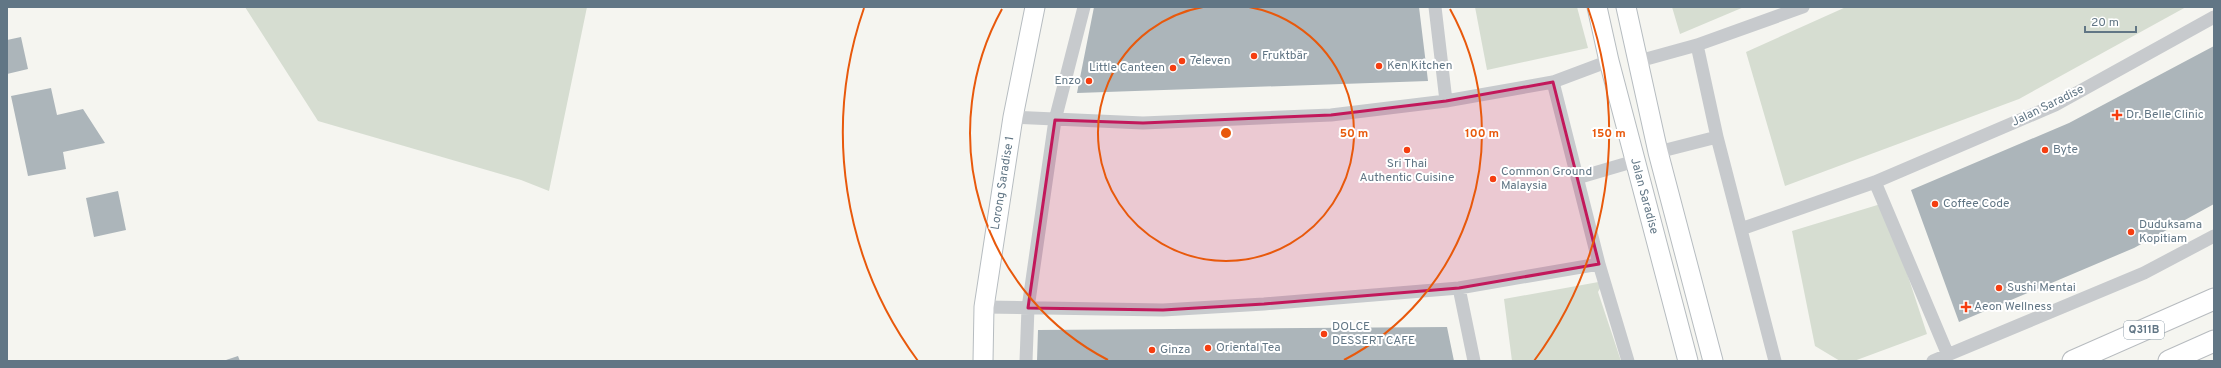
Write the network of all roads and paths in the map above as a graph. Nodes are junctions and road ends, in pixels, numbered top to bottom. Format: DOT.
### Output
graph roads {
  1 [pos="1035,7"];
  2 [pos="1084,7"];
  3 [pos="1435,7"];
  4 [pos="1597,7"];
  5 [pos="1626,7"];
  6 [pos="1803,7"];
  7 [pos="2214,17"];
  8 [pos="1697,45"];
  9 [pos="1609,61"];
  10 [pos="1639,61"];
  11 [pos="1553,82"];
  12 [pos="1446,101"];
  13 [pos="1013,117"];
  14 [pos="1055,120"];
  15 [pos="1717,137"];
  16 [pos="1658,152"];
  17 [pos="1635,161"];
  18 [pos="1577,178"];
  19 [pos="1875,182"];
  20 [pos="1741,228"];
  21 [pos="2214,236"];
  22 [pos="1599,264"];
  23 [pos="1459,288"];
  24 [pos="2214,299"];
  25 [pos="984,307"];
  26 [pos="1028,308"];
  27 [pos="2214,341"];
  28 [pos="1948,355"];
  29 [pos="1776,359"];
  30 [pos="983,361"];
  31 [pos="1026,361"];
  32 [pos="1474,361"];
  33 [pos="1628,361"];
  34 [pos="1688,361"];
  35 [pos="1713,361"];
  36 [pos="1933,361"];
  37 [pos="2073,361"];
  38 [pos="2168,361"];
  1 -- 13 [label="main road, Lorong Saradise 1"];
  2 -- 14 [label="street"];
  3 -- 12 [label="street"];
  4 -- 9 [label="main road, Jalan Saradise"];
  5 -- 10 [label="main road, Jalan Saradise"];
  6 -- 8 [label="street"];
  7 -- 19 [label="street, Jalan Saradise"];
  8 -- 10 [label="street"];
  8 -- 15 [label="street"];
  9 -- 11 [label="street"];
  9 -- 17 [label="main road, Jalan Saradise"];
  10 -- 16 [label="main road, Jalan Saradise"];
  11 -- 12 [label="street"];
  11 -- 18 [label="street"];
  12 -- 14 [label="street"];
  13 -- 14 [label="street"];
  13 -- 25 [label="main road, Lorong Saradise 1"];
  14 -- 26 [label="street"];
  15 -- 16 [label="street, Jalan Saradise"];
  15 -- 20 [label="street"];
  16 -- 35 [label="main road, Jalan Saradise"];
  17 -- 18 [label="street"];
  17 -- 34 [label="main road, Jalan Saradise"];
  18 -- 22 [label="street"];
  19 -- 20 [label="street, Jalan Saradise"];
  19 -- 28 [label="street"];
  20 -- 29 [label="street"];
  21 -- 28 [label="street"];
  22 -- 23 [label="street"];
  22 -- 33 [label="street"];
  23 -- 26 [label="street"];
  23 -- 32 [label="street"];
  24 -- 37 [label="main road, Q311B"];
  25 -- 26 [label="street"];
  25 -- 30 [label="main road, Lorong Saradise 1"];
  26 -- 31 [label="street"];
  27 -- 38 [label="main road"];
  28 -- 36 [label="street"];
}
